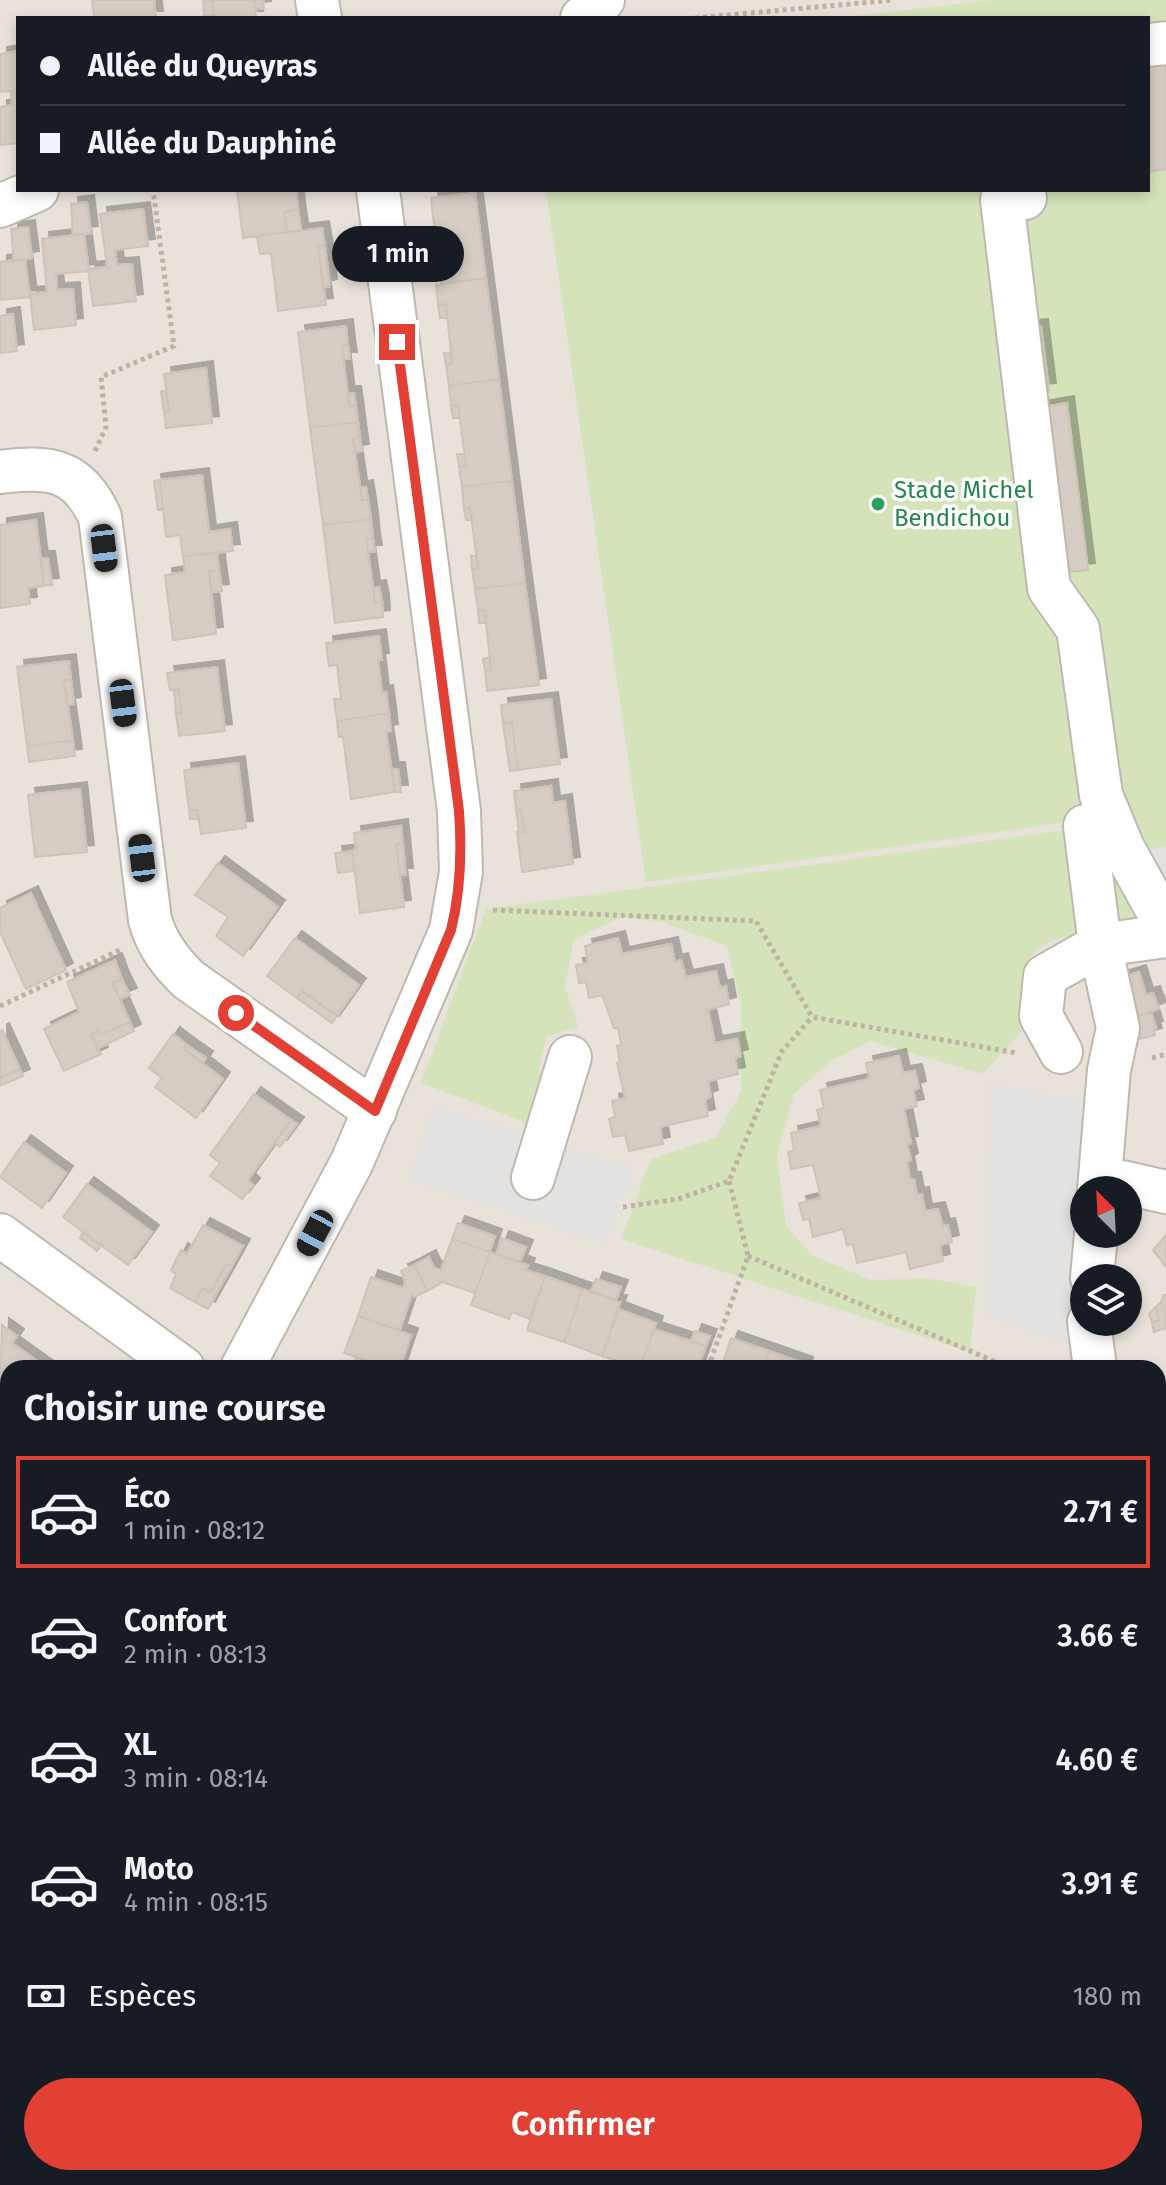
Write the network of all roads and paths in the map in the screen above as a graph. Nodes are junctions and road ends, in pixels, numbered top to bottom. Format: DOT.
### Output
graph roads {
  1 [pos="603,0"];
  2 [pos="894,0"];
  3 [pos="584,16"];
  4 [pos="717,16"];
  5 [pos="32,192"];
  6 [pos="153,192"];
  7 [pos="378,192"];
  8 [pos="1025,198"];
  9 [pos="0,206"];
  10 [pos="0,472"];
  11 [pos="79,484"];
  12 [pos="1085,826"];
  13 [pos="457,908"];
  14 [pos="1166,926"];
  15 [pos="154,934"];
  16 [pos="1166,936"];
  17 [pos="1100,945"];
  18 [pos="0,1006"];
  19 [pos="812,1017"];
  20 [pos="1061,1052"];
  21 [pos="1020,1054"];
  22 [pos="570,1057"];
  23 [pos="375,1111"];
  24 [pos="1100,1176"];
  25 [pos="533,1178"];
  26 [pos="729,1181"];
  27 [pos="1142,1187"];
  28 [pos="1166,1192"];
  29 [pos="623,1207"];
  30 [pos="0,1235"];
  31 [pos="748,1256"];
  32 [pos="1091,1336"];
  33 [pos="172,1360"];
  34 [pos="246,1360"];
  35 [pos="711,1360"];
  36 [pos="991,1360"];
  37 [pos="1094,1360"];
  1 -- 3 [label="street"];
  2 -- 4 [label="path"];
  5 -- 9 [label="street"];
  6 -- 11 [label="path"];
  7 -- 13 [label="street"];
  8 -- 14 [label="street"];
  10 -- 11 [label="street"];
  11 -- 15 [label="street"];
  12 -- 17 [label="street"];
  13 -- 19 [label="path"];
  13 -- 23 [label="street"];
  15 -- 18 [label="path"];
  15 -- 23 [label="street"];
  16 -- 17 [label="street"];
  17 -- 20 [label="street"];
  17 -- 24 [label="street"];
  19 -- 21 [label="path"];
  19 -- 26 [label="path"];
  22 -- 25 [label="street"];
  23 -- 34 [label="street"];
  26 -- 29 [label="path"];
  26 -- 31 [label="path"];
  27 -- 28 [label="street"];
  30 -- 33 [label="street"];
  31 -- 35 [label="path"];
  31 -- 36 [label="path"];
  32 -- 37 [label="street"];
}
